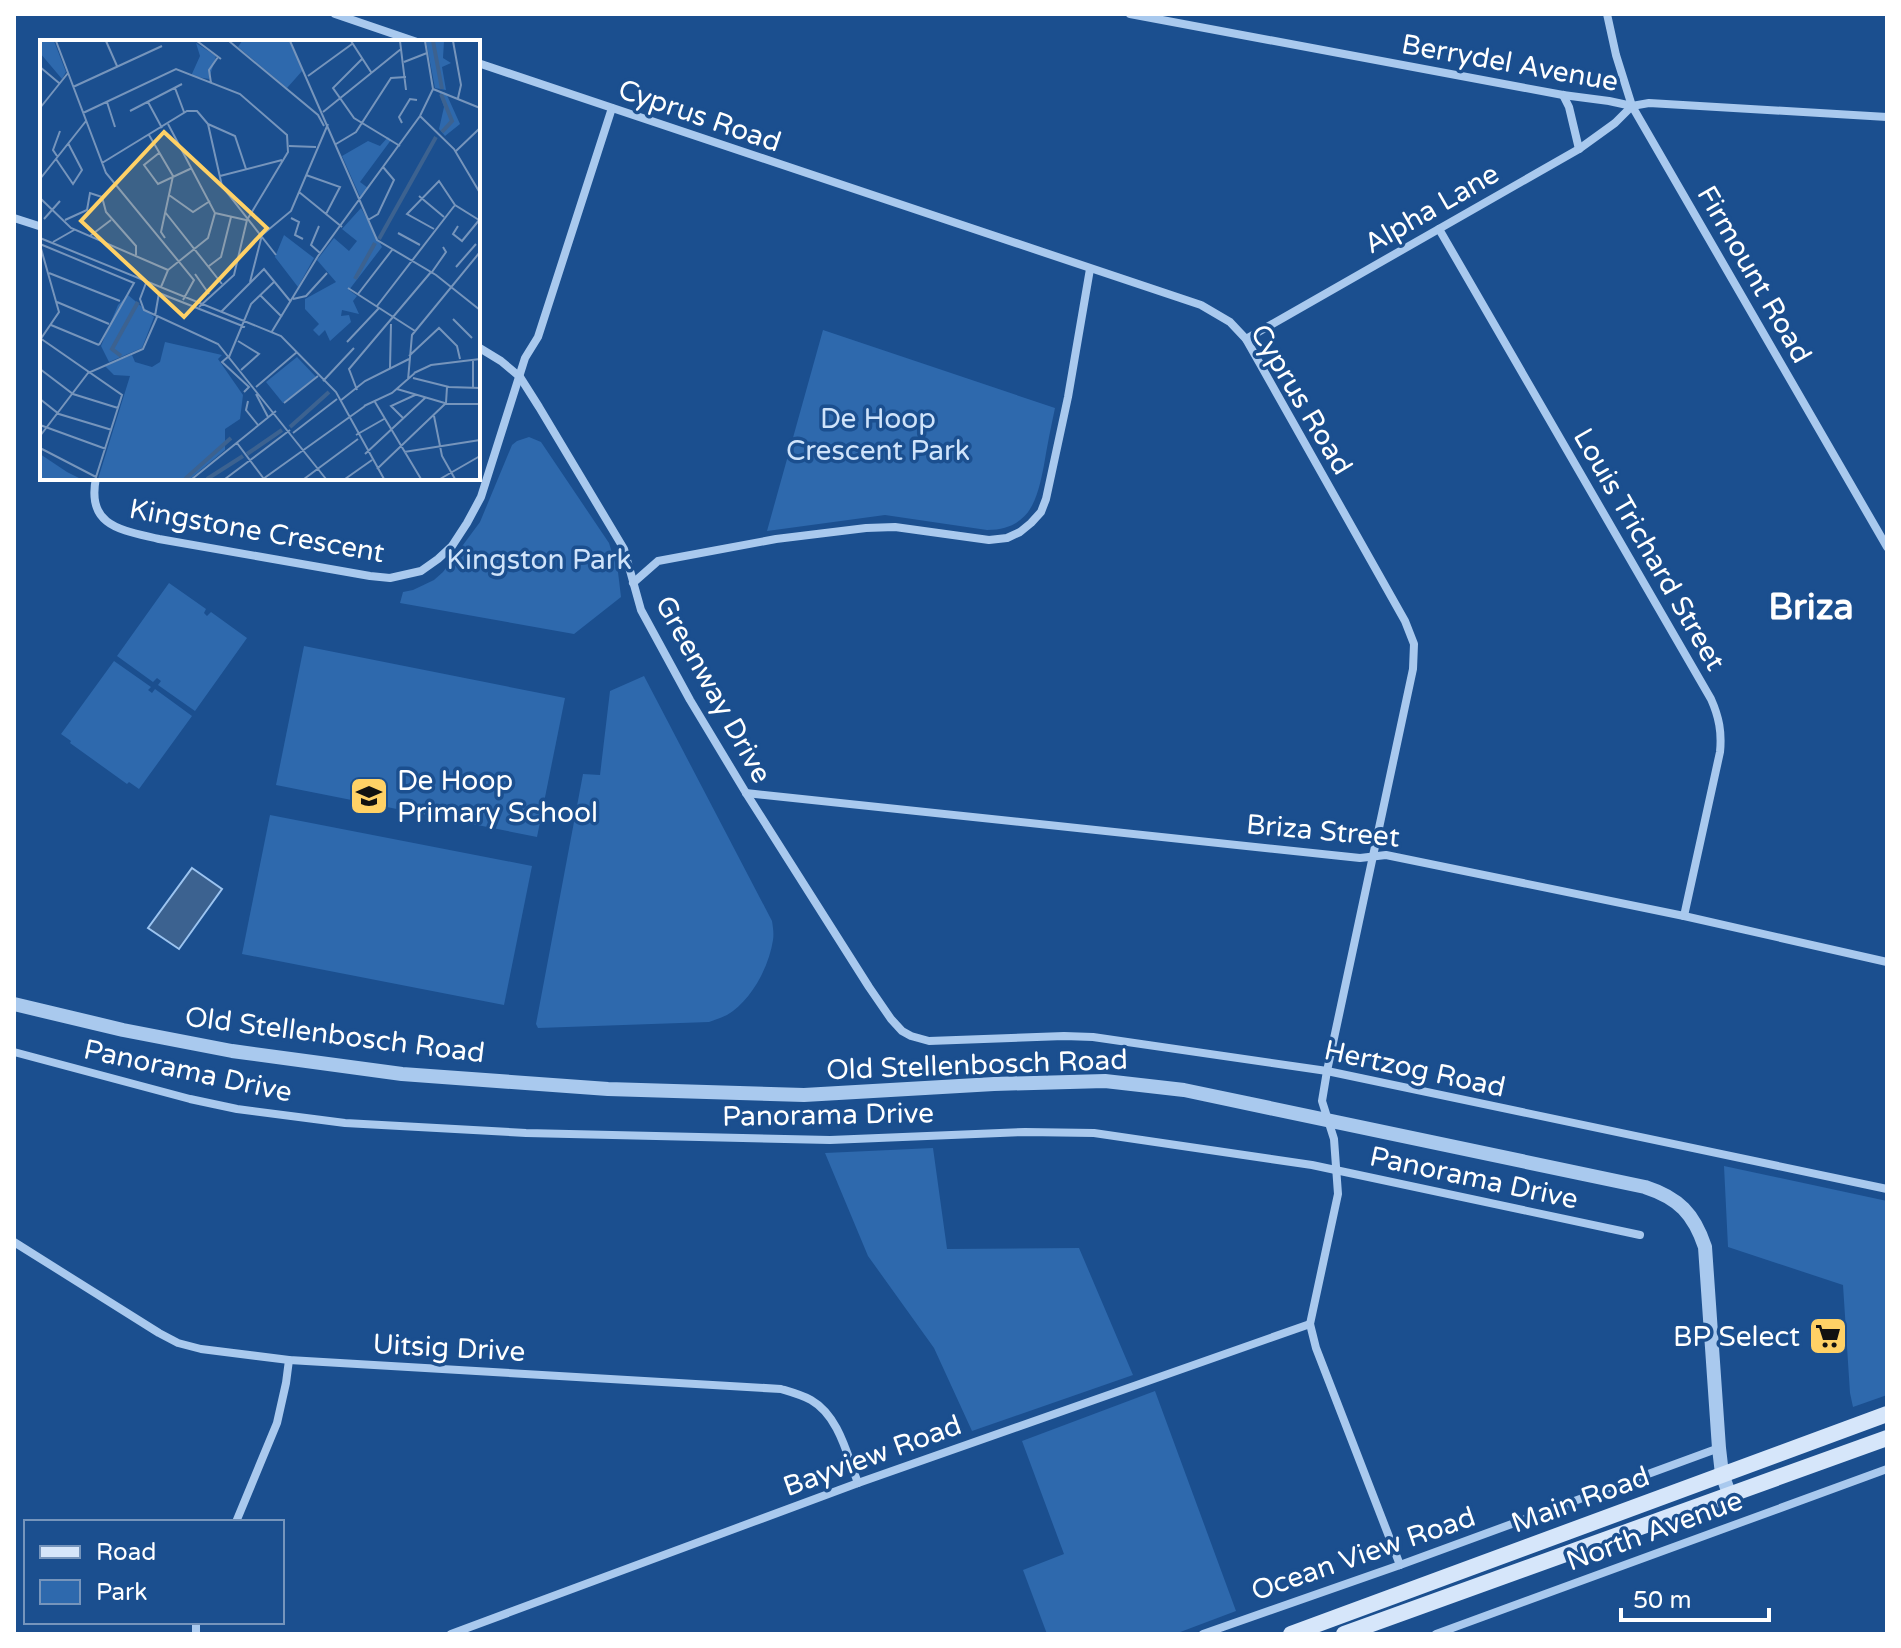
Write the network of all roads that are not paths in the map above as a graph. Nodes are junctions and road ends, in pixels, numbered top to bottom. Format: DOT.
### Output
graph roads {
  1 [pos="335,14"];
  2 [pos="1130,14"];
  3 [pos="1607,14"];
  4 [pos="411,40"];
  5 [pos="480,64"];
  6 [pos="1563,95"];
  7 [pos="1632,106"];
  8 [pos="612,108"];
  9 [pos="1887,117"];
  10 [pos="1579,149"];
  11 [pos="14,218"];
  12 [pos="40,226"];
  13 [pos="1439,229"];
  14 [pos="1090,269"];
  15 [pos="1246,339"];
  16 [pos="480,348"];
  17 [pos="520,377"];
  18 [pos="96,480"];
  19 [pos="1887,547"];
  20 [pos="633,583"];
  21 [pos="746,793"];
  22 [pos="1373,857"];
  23 [pos="1684,916"];
  24 [pos="1887,962"];
  25 [pos="14,1004"];
  26 [pos="929,1041"];
  27 [pos="14,1052"];
  28 [pos="1327,1071"];
  29 [pos="1328,1120"];
  30 [pos="1335,1170"];
  31 [pos="1887,1189"];
  32 [pos="1640,1235"];
  33 [pos="14,1242"];
  34 [pos="1310,1324"];
  35 [pos="289,1360"];
  36 [pos="1887,1414"];
  37 [pos="1887,1438"];
  38 [pos="1719,1448"];
  39 [pos="1887,1469"];
  40 [pos="1722,1474"];
  41 [pos="858,1483"];
  42 [pos="1730,1496"];
  43 [pos="237,1520"];
  44 [pos="1400,1565"];
  45 [pos="451,1634"];
  46 [pos="1203,1634"];
  47 [pos="1291,1634"];
  48 [pos="1344,1634"];
  49 [pos="1436,1634"];
  1 -- 4 [label="street"];
  2 -- 6 [label="street, Berrydel Avenue"];
  3 -- 7 [label="street, Firmount Road"];
  5 -- 8 [label="street, Cyprus Road"];
  6 -- 7 [label="street, Berrydel Avenue"];
  6 -- 10 [label="street"];
  7 -- 9 [label="street, Berrydel Avenue"];
  7 -- 10 [label="street, Alpha Lane"];
  7 -- 19 [label="street, Firmount Road"];
  8 -- 14 [label="street, Cyprus Road"];
  8 -- 17 [label="street, Kingstone Crescent"];
  10 -- 13 [label="street, Alpha Lane"];
  11 -- 12 [label="street"];
  13 -- 15 [label="street, Alpha Lane"];
  13 -- 23 [label="street, Louis Trichard Street"];
  14 -- 15 [label="street, Cyprus Road"];
  14 -- 20 [label="street"];
  15 -- 22 [label="street, Cyprus Road"];
  16 -- 17 [label="street, Greenway Drive"];
  17 -- 18 [label="street, Kingstone Crescent"];
  17 -- 20 [label="street, Greenway Drive"];
  20 -- 21 [label="street, Greenway Drive"];
  21 -- 22 [label="street, Briza Street"];
  21 -- 26 [label="street, Greenway Drive"];
  22 -- 23 [label="street, Briza Street"];
  22 -- 28 [label="street, Cyprus Road"];
  23 -- 24 [label="street, Briza Street"];
  25 -- 29 [label="street, Old Stellenbosch Road"];
  26 -- 28 [label="street, Hertzog Road"];
  27 -- 30 [label="street, Panorama Drive"];
  28 -- 29 [label="street, Cyprus Road"];
  28 -- 31 [label="street, Hertzog Road"];
  29 -- 30 [label="street, Cyprus Road"];
  29 -- 38 [label="street, Old Stellenbosch Road"];
  30 -- 32 [label="street, Panorama Drive"];
  30 -- 34 [label="street, Cyprus Road"];
  33 -- 35 [label="street, Uitsig Drive"];
  34 -- 41 [label="street, Bayview Road"];
  34 -- 44 [label="street"];
  35 -- 41 [label="street, Uitsig Drive"];
  35 -- 43 [label="street"];
  36 -- 40 [label="main road, Main Road"];
  37 -- 42 [label="main road, Main Road"];
  38 -- 40 [label="street, Old Stellenbosch Road"];
  38 -- 44 [label="street, Ocean View Road"];
  39 -- 49 [label="street, North Avenue"];
  40 -- 42 [label="street, Old Stellenbosch Road"];
  40 -- 47 [label="main road, Main Road"];
  41 -- 45 [label="street, Bayview Road"];
  42 -- 48 [label="main road, Main Road"];
  44 -- 46 [label="street, Ocean View Road"];
}
